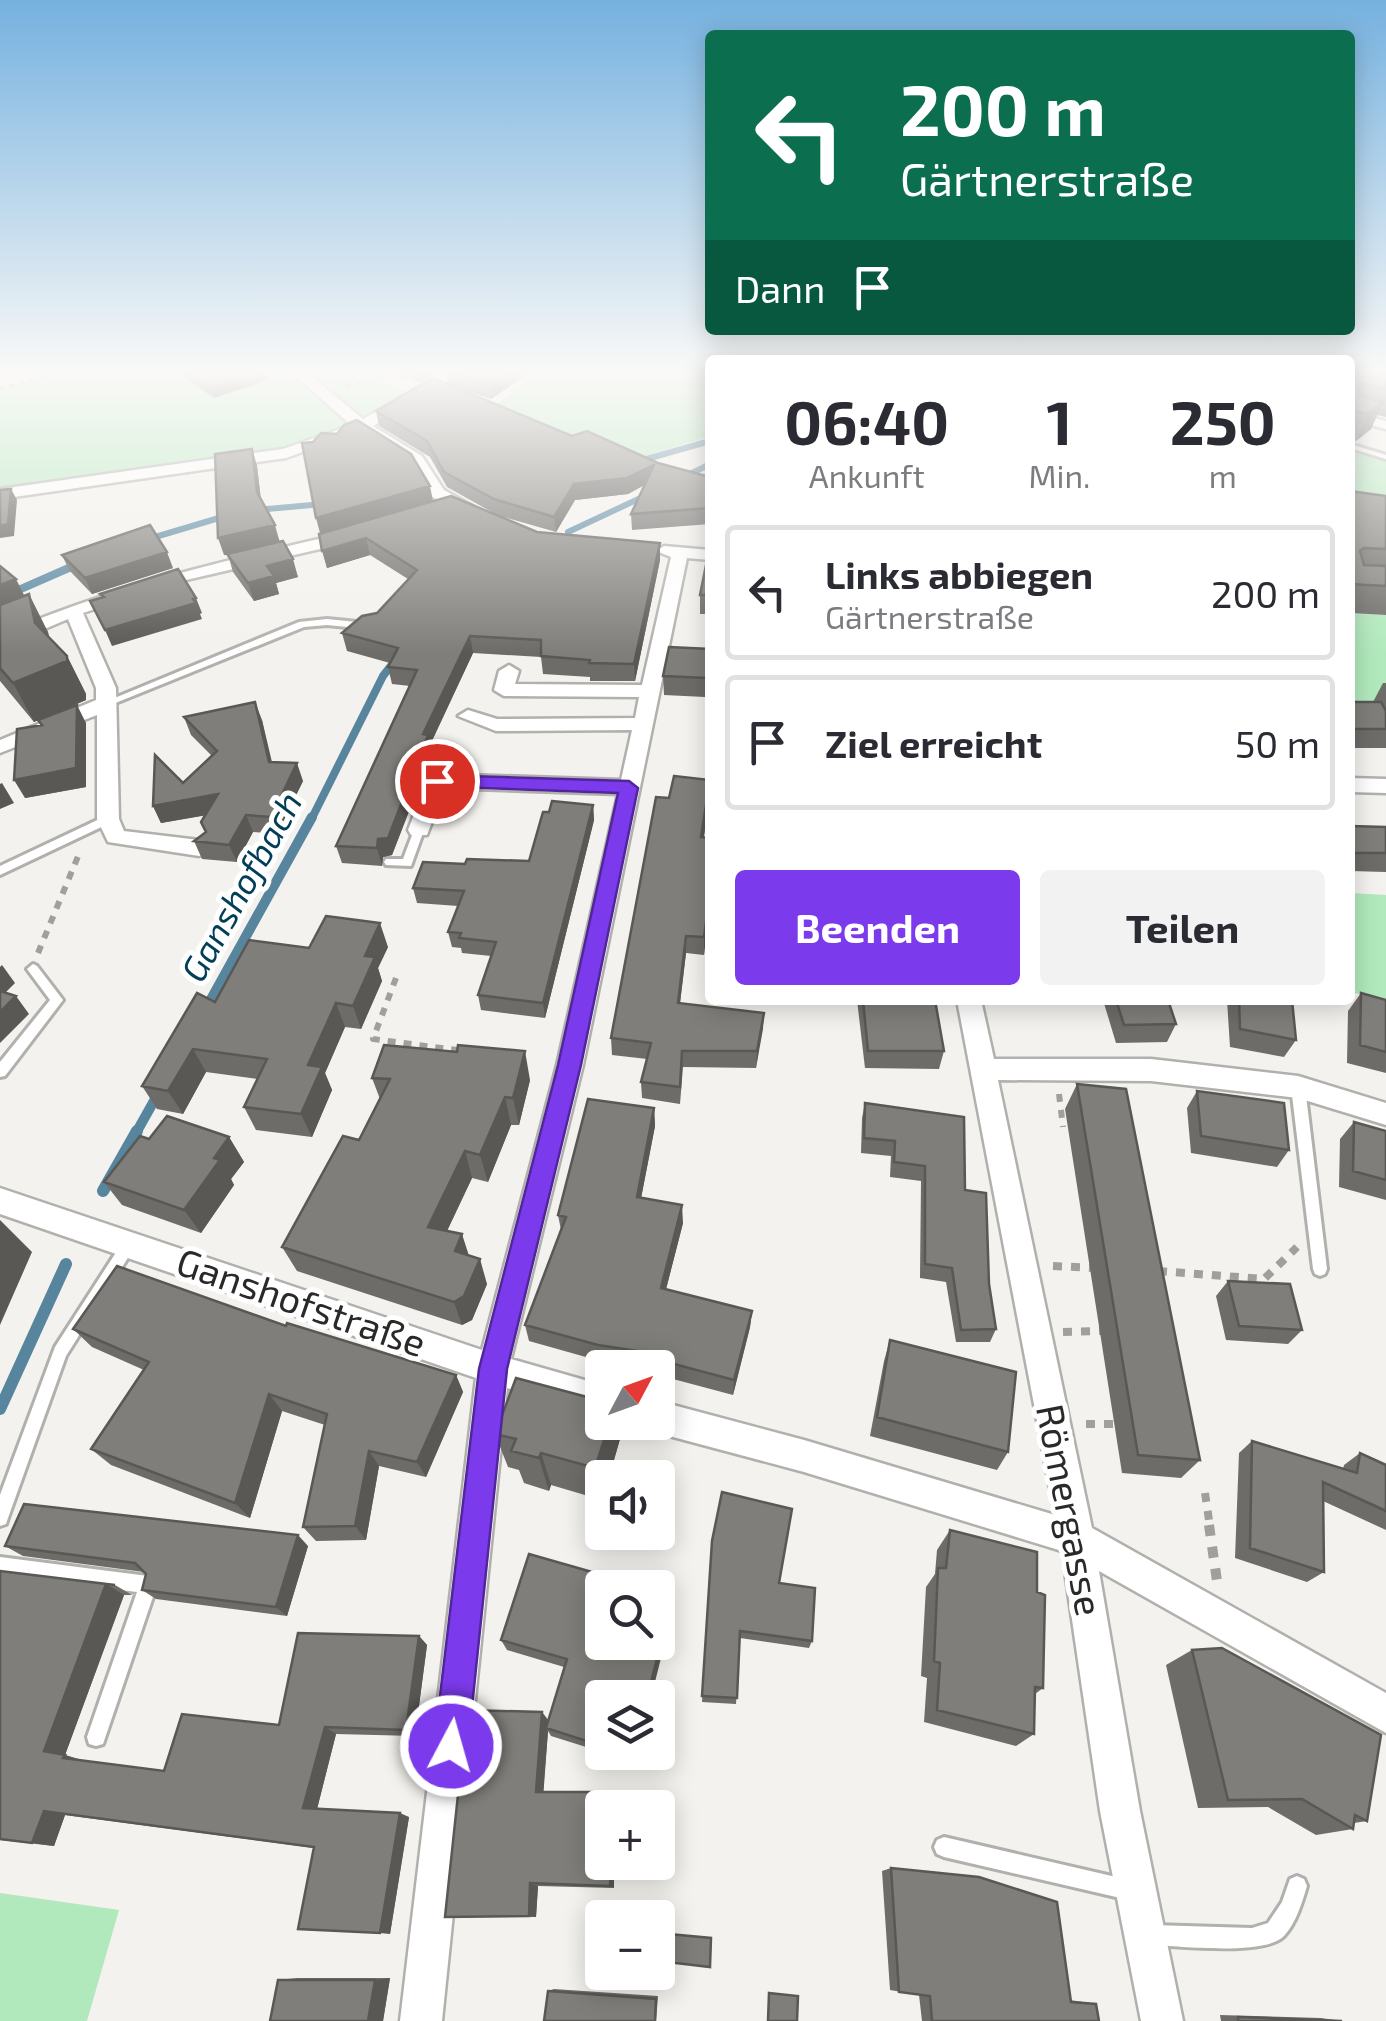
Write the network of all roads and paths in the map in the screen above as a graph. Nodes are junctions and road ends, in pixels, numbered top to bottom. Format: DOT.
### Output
graph roads {
  1 [pos="216,464"];
  2 [pos="425,464"];
  3 [pos="0,494"];
  4 [pos="489,520"];
  5 [pos="378,531"];
  6 [pos="649,550"];
  7 [pos="680,552"];
  8 [pos="705,554"];
  9 [pos="73,610"];
  10 [pos="374,627"];
  11 [pos="0,642"];
  12 [pos="510,671"];
  13 [pos="650,691"];
  14 [pos="105,704"];
  15 [pos="468,716"];
  16 [pos="643,724"];
  17 [pos="0,747"];
  18 [pos="1355,785"];
  19 [pos="1386,786"];
  20 [pos="629,788"];
  21 [pos="100,822"];
  22 [pos="419,830"];
  23 [pos="199,848"];
  24 [pos="390,862"];
  25 [pos="0,872"];
  26 [pos="32,968"];
  27 [pos="396,978"];
  28 [pos="970,1005"];
  29 [pos="471,1052"];
  30 [pos="981,1069"];
  31 [pos="0,1072"];
  32 [pos="1298,1087"];
  33 [pos="1386,1114"];
  34 [pos="0,1201"];
  35 [pos="1315,1229"];
  36 [pos="130,1245"];
  37 [pos="1052,1266"];
  38 [pos="1107,1268"];
  39 [pos="1320,1269"];
  40 [pos="1144,1270"];
  41 [pos="493,1369"];
  42 [pos="585,1396"];
  43 [pos="675,1422"];
  44 [pos="1204,1493"];
  45 [pos="0,1518"];
  46 [pos="1077,1540"];
  47 [pos="0,1566"];
  48 [pos="1224,1622"];
  49 [pos="1386,1714"];
  50 [pos="96,1737"];
  51 [pos="944,1847"];
  52 [pos="1297,1886"];
  53 [pos="1136,1892"];
  54 [pos="1145,1935"];
  55 [pos="420,2021"];
  56 [pos="1162,2021"];
  1 -- 3 [label="street"];
  2 -- 4 [label="street"];
  5 -- 9 [label="street"];
  6 -- 7 [label="street"];
  7 -- 8 [label="street"];
  7 -- 13 [label="street"];
  9 -- 11 [label="street"];
  9 -- 14 [label="street"];
  10 -- 14 [label="lane"];
  12 -- 13 [label="street"];
  13 -- 16 [label="street"];
  14 -- 17 [label="street"];
  14 -- 21 [label="street"];
  15 -- 16 [label="street"];
  16 -- 20 [label="street"];
  18 -- 19 [label="street"];
  20 -- 22 [label="street"];
  20 -- 41 [label="street"];
  21 -- 23 [label="street"];
  21 -- 25 [label="lane"];
  21 -- 26 [label="path"];
  22 -- 24 [label="lane"];
  26 -- 31 [label="lane"];
  27 -- 29 [label="path"];
  28 -- 30 [label="street, Römergasse"];
  30 -- 32 [label="street"];
  30 -- 46 [label="street, Römergasse"];
  32 -- 33 [label="street"];
  32 -- 35 [label="lane"];
  34 -- 36 [label="street, Ganshofstraße"];
  35 -- 39 [label="lane"];
  35 -- 40 [label="path"];
  36 -- 41 [label="street, Ganshofstraße"];
  36 -- 45 [label="lane"];
  37 -- 38 [label="path"];
  41 -- 42 [label="street, Ganshofstraße"];
  41 -- 55 [label="street"];
  43 -- 46 [label="street"];
  44 -- 48 [label="path"];
  46 -- 48 [label="street"];
  46 -- 53 [label="street, Römergasse"];
  47 -- 50 [label="lane"];
  48 -- 49 [label="street"];
  51 -- 53 [label="lane"];
  52 -- 54 [label="lane"];
  53 -- 54 [label="street, Römergasse"];
  54 -- 56 [label="street, Römergasse"];
}
